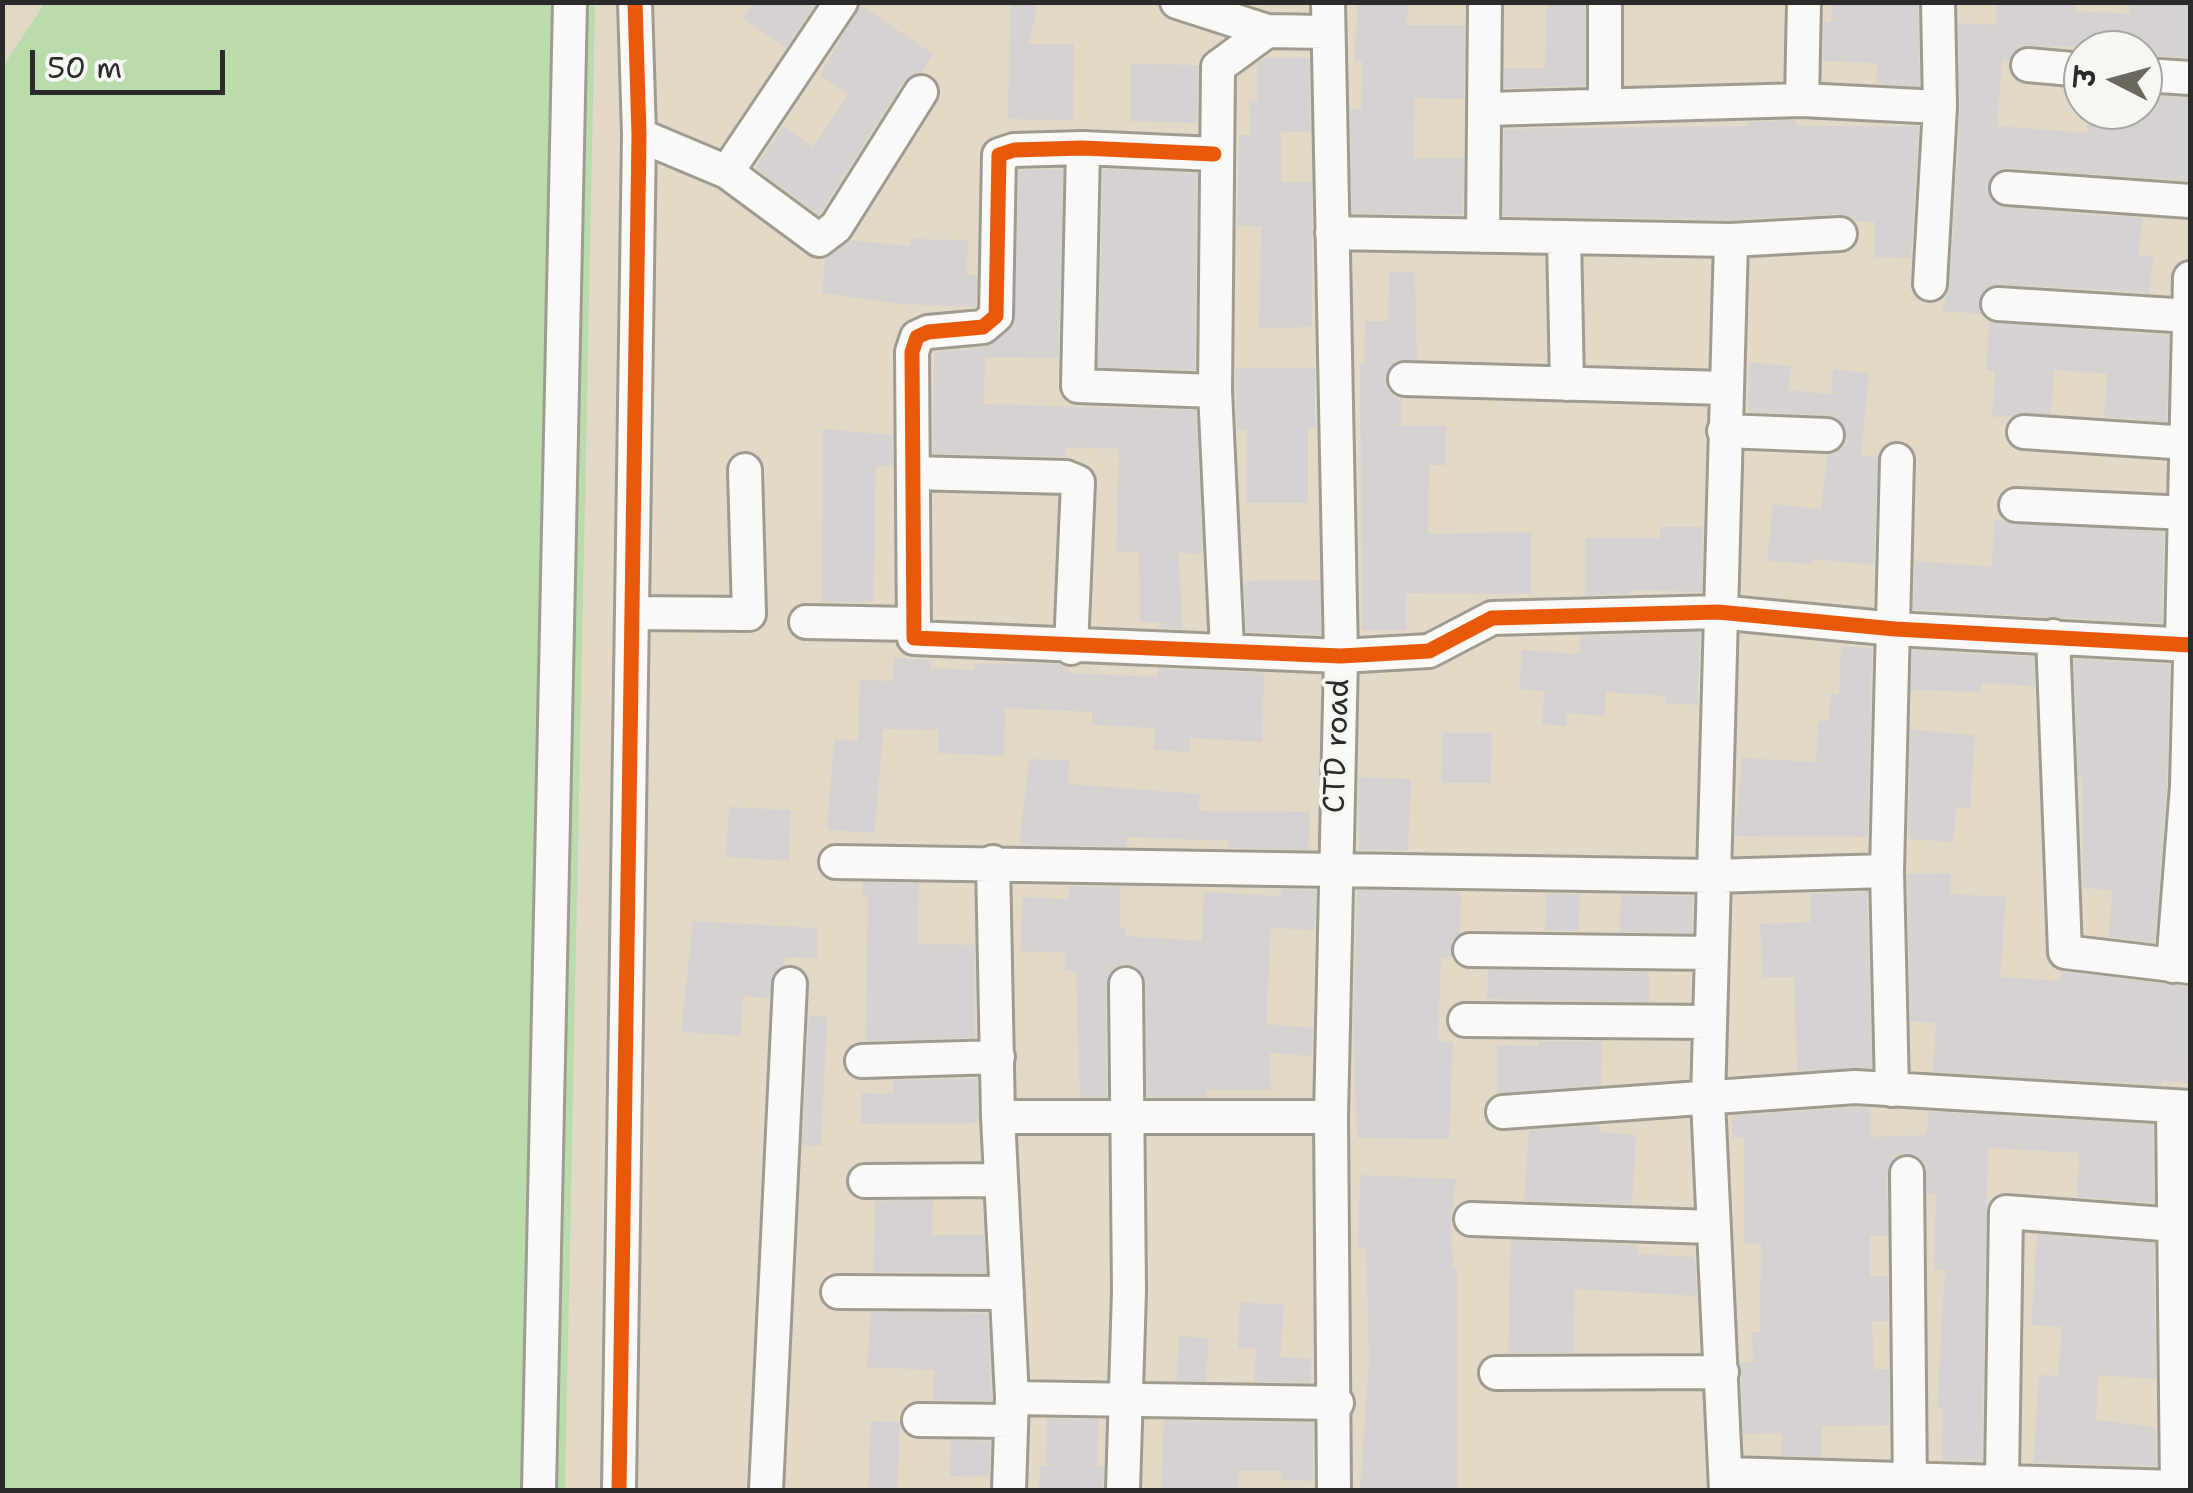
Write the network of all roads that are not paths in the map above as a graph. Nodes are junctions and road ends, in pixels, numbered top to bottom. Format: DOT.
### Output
graph roads {
  1 [pos="570,2"];
  2 [pos="635,2"];
  3 [pos="842,2"];
  4 [pos="1485,2"];
  5 [pos="1605,2"];
  6 [pos="1804,2"];
  7 [pos="1938,2"];
  8 [pos="1193,4"];
  9 [pos="1328,17"];
  10 [pos="1267,31"];
  11 [pos="2028,65"];
  12 [pos="2063,68"];
  13 [pos="2163,76"];
  14 [pos="2190,78"];
  15 [pos="921,92"];
  16 [pos="1802,100"];
  17 [pos="1604,105"];
  18 [pos="1940,107"];
  19 [pos="1487,109"];
  20 [pos="639,135"];
  21 [pos="1083,148"];
  22 [pos="1214,154"];
  23 [pos="727,172"];
  24 [pos="2007,188"];
  25 [pos="2190,202"];
  26 [pos="1332,233"];
  27 [pos="1840,234"];
  28 [pos="1483,236"];
  29 [pos="1564,238"];
  30 [pos="1730,240"];
  31 [pos="2190,278"];
  32 [pos="1930,284"];
  33 [pos="1998,304"];
  34 [pos="2190,316"];
  35 [pos="1405,379"];
  36 [pos="1566,384"];
  37 [pos="1726,388"];
  38 [pos="1215,391"];
  39 [pos="1724,430"];
  40 [pos="2024,432"];
  41 [pos="1827,435"];
  42 [pos="2188,443"];
  43 [pos="1898,460"];
  44 [pos="744,470"];
  45 [pos="914,473"];
  46 [pos="2016,505"];
  47 [pos="2187,513"];
  48 [pos="632,612"];
  49 [pos="1718,612"];
  50 [pos="806,622"];
  51 [pos="913,624"];
  52 [pos="1895,629"];
  53 [pos="2053,636"];
  54 [pos="1071,648"];
  55 [pos="1227,648"];
  56 [pos="2188,650"];
  57 [pos="1341,656"];
  58 [pos="836,862"];
  59 [pos="993,862"];
  60 [pos="1334,869"];
  61 [pos="1887,871"];
  62 [pos="1712,876"];
  63 [pos="1470,950"];
  64 [pos="1712,953"];
  65 [pos="2182,967"];
  66 [pos="790,984"];
  67 [pos="1126,984"];
  68 [pos="1465,1020"];
  69 [pos="1710,1022"];
  70 [pos="998,1057"];
  71 [pos="862,1062"];
  72 [pos="1892,1090"];
  73 [pos="1708,1100"];
  74 [pos="2182,1107"];
  75 [pos="1502,1112"];
  76 [pos="998,1117"];
  77 [pos="1332,1117"];
  78 [pos="1126,1119"];
  79 [pos="1907,1173"];
  80 [pos="1001,1180"];
  81 [pos="865,1181"];
  82 [pos="1470,1219"];
  83 [pos="2183,1225"];
  84 [pos="1712,1227"];
  85 [pos="838,1292"];
  86 [pos="1006,1293"];
  87 [pos="1496,1372"];
  88 [pos="1722,1372"];
  89 [pos="2184,1399"];
  90 [pos="1125,1400"];
  91 [pos="1336,1403"];
  92 [pos="1011,1410"];
  93 [pos="919,1420"];
  94 [pos="2002,1479"];
  95 [pos="1726,1482"];
  96 [pos="1910,1484"];
  97 [pos="2177,1489"];
  98 [pos="538,1490"];
  99 [pos="619,1490"];
  100 [pos="766,1490"];
  101 [pos="1009,1490"];
  102 [pos="1123,1490"];
  103 [pos="1334,1490"];
  1 -- 98 [label="street"];
  2 -- 20 [label="street"];
  3 -- 23 [label="street"];
  4 -- 19 [label="street"];
  5 -- 17 [label="street"];
  6 -- 16 [label="street"];
  7 -- 18 [label="street"];
  8 -- 10 [label="street"];
  9 -- 10 [label="street"];
  9 -- 26 [label="street, CTD road"];
  10 -- 22 [label="street"];
  11 -- 12 [label="street"];
  13 -- 14 [label="street"];
  15 -- 23 [label="street"];
  16 -- 17 [label="street"];
  16 -- 18 [label="street"];
  17 -- 19 [label="street"];
  18 -- 32 [label="street"];
  19 -- 28 [label="street"];
  20 -- 23 [label="street"];
  20 -- 48 [label="street"];
  21 -- 22 [label="street"];
  21 -- 38 [label="street"];
  21 -- 45 [label="street"];
  22 -- 38 [label="street"];
  24 -- 25 [label="street"];
  26 -- 28 [label="street"];
  26 -- 57 [label="street, CTD road"];
  27 -- 30 [label="street"];
  28 -- 29 [label="street"];
  29 -- 30 [label="street"];
  29 -- 36 [label="street"];
  30 -- 37 [label="street"];
  31 -- 34 [label="street"];
  33 -- 34 [label="street"];
  34 -- 42 [label="street"];
  35 -- 36 [label="street"];
  36 -- 37 [label="street"];
  37 -- 39 [label="street"];
  38 -- 55 [label="street"];
  39 -- 41 [label="street"];
  39 -- 49 [label="street"];
  40 -- 42 [label="street"];
  42 -- 47 [label="street"];
  43 -- 52 [label="street"];
  44 -- 48 [label="street"];
  45 -- 51 [label="street"];
  45 -- 54 [label="street"];
  46 -- 47 [label="street"];
  47 -- 56 [label="street"];
  48 -- 99 [label="street"];
  49 -- 52 [label="street"];
  49 -- 57 [label="street"];
  49 -- 62 [label="street"];
  50 -- 51 [label="street"];
  51 -- 54 [label="street"];
  52 -- 53 [label="street"];
  52 -- 61 [label="street"];
  53 -- 56 [label="street"];
  53 -- 65 [label="street"];
  54 -- 55 [label="street"];
  55 -- 57 [label="street"];
  56 -- 65 [label="street"];
  57 -- 60 [label="street, CTD road"];
  58 -- 59 [label="street"];
  59 -- 60 [label="street"];
  59 -- 70 [label="street"];
  60 -- 62 [label="street"];
  60 -- 77 [label="street, CTD road"];
  61 -- 62 [label="street"];
  61 -- 72 [label="street"];
  62 -- 64 [label="street"];
  63 -- 64 [label="street"];
  64 -- 69 [label="street"];
  66 -- 100 [label="street"];
  67 -- 78 [label="street"];
  68 -- 69 [label="street"];
  69 -- 73 [label="street"];
  70 -- 71 [label="street"];
  70 -- 76 [label="street"];
  72 -- 73 [label="street"];
  72 -- 74 [label="street"];
  73 -- 75 [label="street"];
  73 -- 84 [label="street"];
  74 -- 83 [label="street"];
  76 -- 78 [label="street"];
  76 -- 80 [label="street"];
  77 -- 78 [label="street"];
  77 -- 91 [label="street, CTD road"];
  78 -- 90 [label="street"];
  79 -- 96 [label="street"];
  80 -- 81 [label="street"];
  80 -- 86 [label="street"];
  82 -- 84 [label="street"];
  83 -- 89 [label="street"];
  83 -- 94 [label="street"];
  84 -- 88 [label="street"];
  85 -- 86 [label="street"];
  86 -- 92 [label="street"];
  87 -- 88 [label="street"];
  88 -- 95 [label="street"];
  89 -- 97 [label="street"];
  90 -- 91 [label="street"];
  90 -- 92 [label="street"];
  90 -- 102 [label="street"];
  91 -- 103 [label="street, CTD road"];
  92 -- 93 [label="street"];
  92 -- 101 [label="street"];
  94 -- 96 [label="street"];
  94 -- 97 [label="street"];
  95 -- 96 [label="street"];
}
